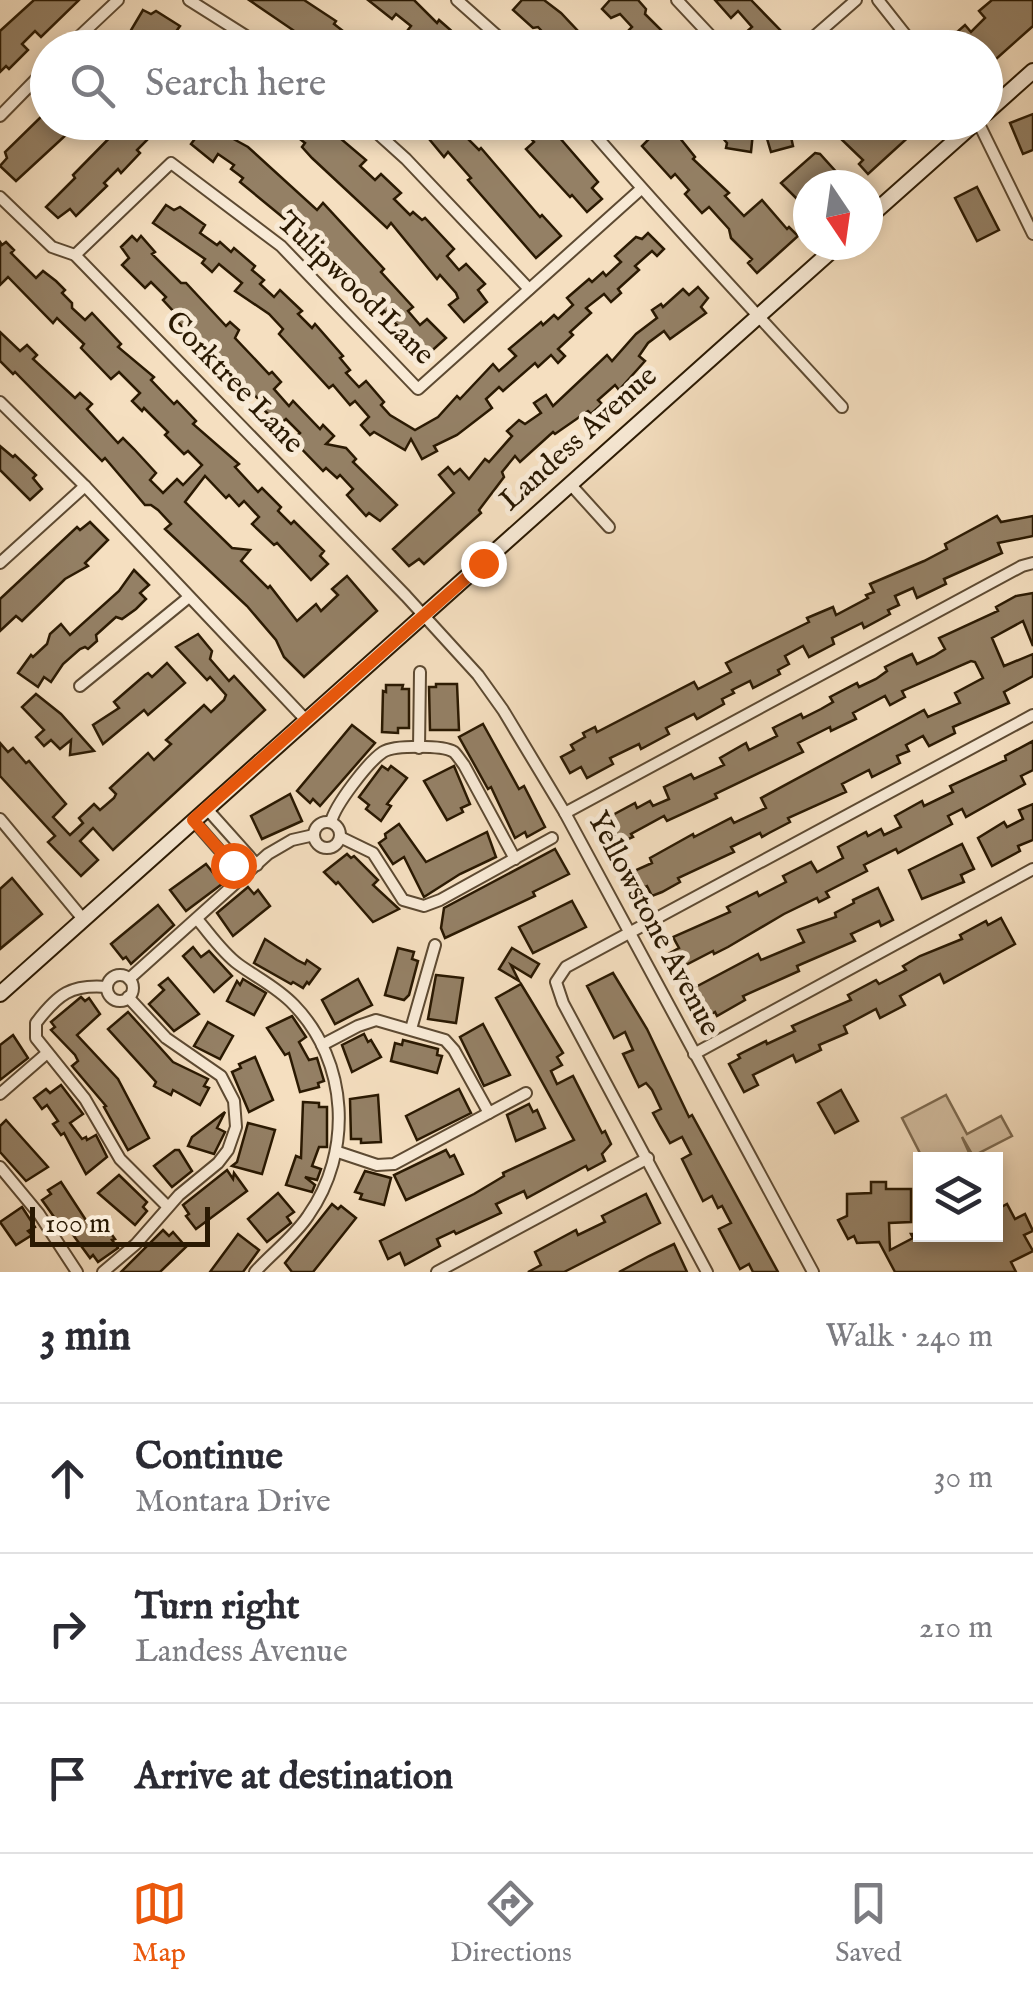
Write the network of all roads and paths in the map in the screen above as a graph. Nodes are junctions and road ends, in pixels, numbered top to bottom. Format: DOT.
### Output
graph roads {
  1 [pos="118,0"];
  2 [pos="189,0"];
  3 [pos="457,0"];
  4 [pos="677,0"];
  5 [pos="856,0"];
  6 [pos="878,0"];
  7 [pos="86,30"];
  8 [pos="236,30"];
  9 [pos="490,30"];
  10 [pos="705,30"];
  11 [pos="822,30"];
  12 [pos="902,30"];
  13 [pos="1033,71"];
  14 [pos="30,86"];
  15 [pos="1003,98"];
  16 [pos="0,116"];
  17 [pos="385,140"];
  18 [pos="599,140"];
  19 [pos="956,140"];
  20 [pos="985,140"];
  21 [pos="641,189"];
  22 [pos="0,197"];
  23 [pos="883,205"];
  24 [pos="1033,234"];
  25 [pos="75,255"];
  26 [pos="821,260"];
  27 [pos="529,289"];
  28 [pos="756,317"];
  29 [pos="0,402"];
  30 [pos="842,407"];
  31 [pos="571,484"];
  32 [pos="84,486"];
  33 [pos="609,527"];
  34 [pos="0,563"];
  35 [pos="1033,564"];
  36 [pos="189,596"];
  37 [pos="424,616"];
  38 [pos="420,672"];
  39 [pos="80,686"];
  40 [pos="1033,715"];
  41 [pos="306,720"];
  42 [pos="419,748"];
  43 [pos="207,808"];
  44 [pos="565,813"];
  45 [pos="0,820"];
  46 [pos="193,820"];
  47 [pos="331,822"];
  48 [pos="314,835"];
  49 [pos="340,837"];
  50 [pos="552,838"];
  51 [pos="514,859"];
  52 [pos="256,865"];
  53 [pos="1033,869"];
  54 [pos="243,877"];
  55 [pos="197,919"];
  56 [pos="83,920"];
  57 [pos="630,935"];
  58 [pos="435,945"];
  59 [pos="129,979"];
  60 [pos="107,987"];
  61 [pos="0,994"];
  62 [pos="128,998"];
  63 [pos="411,1029"];
  64 [pos="322,1045"];
  65 [pos="46,1054"];
  66 [pos="694,1054"];
  67 [pos="0,1094"];
  68 [pos="526,1094"];
  69 [pos="488,1113"];
  70 [pos="338,1152"];
  71 [pos="648,1158"];
  72 [pos="0,1168"];
  73 [pos="168,1206"];
  74 [pos="77,1272"];
  75 [pos="103,1272"];
  76 [pos="256,1272"];
  77 [pos="437,1272"];
  78 [pos="708,1272"];
  79 [pos="813,1272"];
  1 -- 7 [label="street"];
  2 -- 8 [label="street"];
  3 -- 9 [label="street"];
  4 -- 10 [label="street"];
  5 -- 11 [label="street"];
  6 -- 12 [label="street"];
  13 -- 15 [label="main road"];
  14 -- 16 [label="street"];
  17 -- 27 [label="street"];
  18 -- 21 [label="street"];
  19 -- 23 [label="main road"];
  20 -- 24 [label="street"];
  21 -- 27 [label="street, Tulipwood Lane"];
  21 -- 28 [label="street"];
  22 -- 25 [label="street, Corktree Lane"];
  25 -- 27 [label="street, Tulipwood Lane"];
  25 -- 37 [label="street, Corktree Lane"];
  26 -- 28 [label="main road, Landess Avenue"];
  28 -- 30 [label="street"];
  28 -- 31 [label="main road, Landess Avenue"];
  29 -- 32 [label="street"];
  31 -- 33 [label="street"];
  31 -- 37 [label="main road, Landess Avenue"];
  32 -- 34 [label="street"];
  32 -- 36 [label="street"];
  35 -- 44 [label="street"];
  36 -- 39 [label="street"];
  36 -- 41 [label="street"];
  37 -- 41 [label="main road, Landess Avenue"];
  37 -- 44 [label="street, Yellowstone Avenue"];
  38 -- 42 [label="street"];
  40 -- 57 [label="street"];
  41 -- 43 [label="main road, Landess Avenue"];
  42 -- 47 [label="street"];
  42 -- 51 [label="street"];
  43 -- 46 [label="main road, Landess Avenue"];
  43 -- 52 [label="street"];
  44 -- 57 [label="street, Yellowstone Avenue"];
  45 -- 56 [label="street"];
  46 -- 54 [label="street"];
  46 -- 56 [label="main road, Landess Avenue"];
  47 -- 48 [label="street"];
  47 -- 49 [label="street"];
  48 -- 49 [label="street"];
  48 -- 52 [label="street"];
  49 -- 51 [label="street"];
  50 -- 51 [label="street"];
  52 -- 54 [label="street"];
  53 -- 66 [label="street"];
  54 -- 55 [label="street"];
  55 -- 59 [label="street"];
  55 -- 64 [label="street"];
  56 -- 61 [label="main road, Landess Avenue"];
  57 -- 66 [label="street, Yellowstone Avenue"];
  57 -- 71 [label="street"];
  58 -- 63 [label="street"];
  59 -- 60 [label="street"];
  59 -- 62 [label="street"];
  60 -- 62 [label="street"];
  60 -- 65 [label="street"];
  62 -- 73 [label="street"];
  63 -- 64 [label="street"];
  63 -- 69 [label="street"];
  64 -- 70 [label="street"];
  65 -- 67 [label="street"];
  65 -- 73 [label="street"];
  66 -- 79 [label="street, Yellowstone Avenue"];
  68 -- 69 [label="street"];
  69 -- 70 [label="street"];
  70 -- 76 [label="street"];
  71 -- 77 [label="street"];
  71 -- 78 [label="street"];
  72 -- 74 [label="street"];
  73 -- 75 [label="street"];
}
